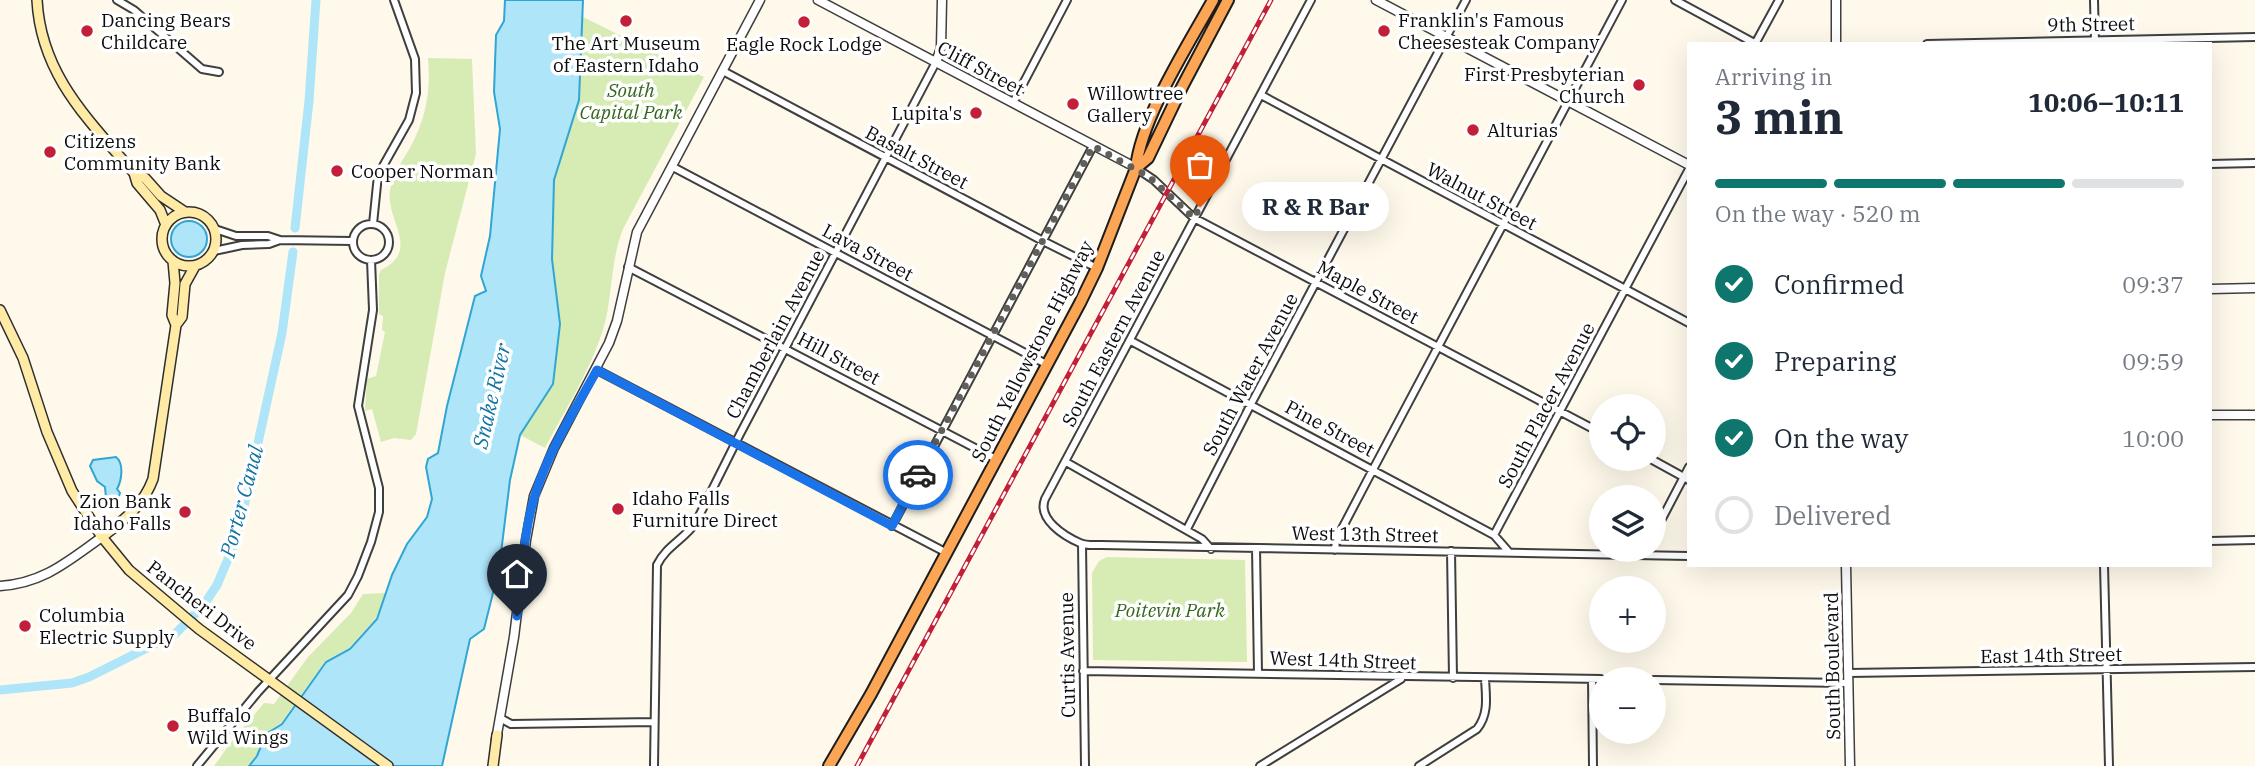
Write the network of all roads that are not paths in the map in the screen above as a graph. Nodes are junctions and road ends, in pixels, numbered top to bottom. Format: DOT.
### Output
graph roads {
  1 [pos="37,0"];
  2 [pos="117,0"];
  3 [pos="394,0"];
  4 [pos="760,0"];
  5 [pos="818,0"];
  6 [pos="942,0"];
  7 [pos="1067,0"];
  8 [pos="1213,0"];
  9 [pos="1228,0"];
  10 [pos="1311,0"];
  11 [pos="1376,0"];
  12 [pos="1466,0"];
  13 [pos="1622,0"];
  14 [pos="1675,0"];
  15 [pos="1779,0"];
  16 [pos="1836,0"];
  17 [pos="2094,0"];
  18 [pos="2255,37"];
  19 [pos="1446,38"];
  20 [pos="1751,42"];
  21 [pos="1756,42"];
  22 [pos="1836,42"];
  23 [pos="2095,42"];
  24 [pos="936,62"];
  25 [pos="723,71"];
  26 [pos="219,72"];
  27 [pos="1261,95"];
  28 [pos="1013,103"];
  29 [pos="1568,103"];
  30 [pos="1093,146"];
  31 [pos="885,158"];
  32 [pos="1381,159"];
  33 [pos="2255,163"];
  34 [pos="2212,164"];
  35 [pos="1132,166"];
  36 [pos="1687,166"];
  37 [pos="673,167"];
  38 [pos="1687,171"];
  39 [pos="134,173"];
  40 [pos="185,212"];
  41 [pos="1194,218"];
  42 [pos="373,224"];
  43 [pos="1503,224"];
  44 [pos="166,225"];
  45 [pos="215,229"];
  46 [pos="284,240"];
  47 [pos="352,241"];
  48 [pos="1042,241"];
  49 [pos="214,251"];
  50 [pos="835,253"];
  51 [pos="371,260"];
  52 [pos="173,261"];
  53 [pos="195,266"];
  54 [pos="628,267"];
  55 [pos="1097,268"];
  56 [pos="1317,282"];
  57 [pos="2255,288"];
  58 [pos="2212,289"];
  59 [pos="1626,290"];
  60 [pos="0,310"];
  61 [pos="1687,322"];
  62 [pos="176,325"];
  63 [pos="991,336"];
  64 [pos="1131,341"];
  65 [pos="785,347"];
  66 [pos="1438,347"];
  67 [pos="1048,365"];
  68 [pos="597,370"];
  69 [pos="1251,404"];
  70 [pos="1561,412"];
  71 [pos="2212,415"];
  72 [pos="2255,415"];
  73 [pos="1589,427"];
  74 [pos="942,430"];
  75 [pos="735,444"];
  76 [pos="998,460"];
  77 [pos="1066,462"];
  78 [pos="1666,467"];
  79 [pos="1373,469"];
  80 [pos="1686,478"];
  81 [pos="1666,513"];
  82 [pos="892,526"];
  83 [pos="1187,529"];
  84 [pos="1494,535"];
  85 [pos="102,537"];
  86 [pos="2255,540"];
  87 [pos="2212,541"];
  88 [pos="1082,544"];
  89 [pos="1256,548"];
  90 [pos="1211,549"];
  91 [pos="1335,550"];
  92 [pos="1451,551"];
  93 [pos="1508,551"];
  94 [pos="1589,552"];
  95 [pos="947,553"];
  96 [pos="1666,553"];
  97 [pos="1687,555"];
  98 [pos="1846,567"];
  99 [pos="2105,567"];
  100 [pos="0,586"];
  101 [pos="2255,667"];
  102 [pos="1083,671"];
  103 [pos="2107,671"];
  104 [pos="1258,673"];
  105 [pos="272,676"];
  106 [pos="1404,678"];
  107 [pos="1453,678"];
  108 [pos="1848,678"];
  109 [pos="1485,679"];
  110 [pos="1589,679"];
  111 [pos="1666,680"];
  112 [pos="500,718"];
  113 [pos="654,722"];
  114 [pos="496,735"];
  115 [pos="1593,744"];
  116 [pos="197,766"];
  117 [pos="388,766"];
  118 [pos="491,766"];
  119 [pos="654,766"];
  120 [pos="829,766"];
  121 [pos="1085,766"];
  122 [pos="1260,766"];
  123 [pos="1419,766"];
  124 [pos="1593,766"];
  125 [pos="1850,766"];
  126 [pos="2109,766"];
  1 -- 39 [label="main road"];
  2 -- 26 [label="street"];
  3 -- 42 [label="street"];
  4 -- 25 [label="street"];
  5 -- 24 [label="street, Cliff Street"];
  6 -- 24 [label="street, Chamberlain Avenue"];
  7 -- 28 [label="street"];
  8 -- 35 [label="highway"];
  9 -- 35 [label="highway"];
  10 -- 27 [label="street, South Eastern Avenue"];
  11 -- 19 [label="street"];
  12 -- 19 [label="street, South Water Avenue"];
  13 -- 29 [label="street"];
  14 -- 20 [label="street"];
  15 -- 21 [label="street"];
  16 -- 22 [label="street"];
  17 -- 23 [label="street"];
  18 -- 23 [label="street, 9th Street"];
  19 -- 29 [label="street"];
  19 -- 32 [label="street, South Water Avenue"];
  24 -- 28 [label="street, Cliff Street"];
  24 -- 31 [label="street, Chamberlain Avenue"];
  25 -- 31 [label="street, Basalt Street"];
  25 -- 37 [label="street"];
  27 -- 32 [label="street, Walnut Street"];
  27 -- 41 [label="street, South Eastern Avenue"];
  28 -- 30 [label="street, Cliff Street"];
  29 -- 36 [label="street"];
  29 -- 43 [label="street"];
  30 -- 35 [label="street, Cliff Street"];
  30 -- 48 [label="street"];
  31 -- 48 [label="street, Basalt Street"];
  31 -- 50 [label="street, Chamberlain Avenue"];
  32 -- 43 [label="street, Walnut Street"];
  32 -- 56 [label="street, South Water Avenue"];
  33 -- 34 [label="street"];
  35 -- 41 [label="street, Maple Street"];
  35 -- 55 [label="highway, South Yellowstone Highway"];
  37 -- 50 [label="street, Lava Street"];
  37 -- 54 [label="street"];
  38 -- 59 [label="street, South Placer Avenue"];
  39 -- 40 [label="main road"];
  39 -- 44 [label="main road"];
  40 -- 44 [label="main road"];
  40 -- 45 [label="main road"];
  41 -- 56 [label="street, Maple Street"];
  41 -- 64 [label="street, South Eastern Avenue"];
  42 -- 47 [label="street"];
  42 -- 51 [label="street"];
  43 -- 59 [label="street, Walnut Street"];
  43 -- 66 [label="street"];
  44 -- 52 [label="main road"];
  45 -- 46 [label="street"];
  45 -- 49 [label="main road"];
  46 -- 47 [label="street"];
  46 -- 49 [label="street"];
  47 -- 51 [label="street"];
  48 -- 55 [label="street, Basalt Street"];
  48 -- 63 [label="street"];
  49 -- 53 [label="main road"];
  50 -- 63 [label="street, Lava Street"];
  50 -- 65 [label="street, Chamberlain Avenue"];
  51 -- 105 [label="street"];
  52 -- 53 [label="main road"];
  52 -- 62 [label="main road"];
  53 -- 62 [label="main road"];
  54 -- 65 [label="street, Hill Street"];
  54 -- 68 [label="street"];
  55 -- 67 [label="highway, South Yellowstone Highway"];
  56 -- 66 [label="street, Maple Street"];
  56 -- 69 [label="street, South Water Avenue"];
  57 -- 58 [label="street"];
  59 -- 61 [label="street, Walnut Street"];
  59 -- 70 [label="street, South Placer Avenue"];
  60 -- 85 [label="main road, Pancheri Drive"];
  62 -- 85 [label="main road"];
  63 -- 67 [label="street, Lava Street"];
  63 -- 74 [label="street"];
  64 -- 69 [label="street, Pine Street"];
  64 -- 77 [label="street, South Eastern Avenue"];
  65 -- 74 [label="street, Hill Street"];
  65 -- 75 [label="street, Chamberlain Avenue"];
  66 -- 70 [label="street, Maple Street"];
  66 -- 79 [label="street"];
  67 -- 76 [label="highway, South Yellowstone Highway"];
  68 -- 75 [label="street"];
  68 -- 112 [label="street"];
  69 -- 79 [label="street, Pine Street"];
  69 -- 83 [label="street, South Water Avenue"];
  70 -- 73 [label="street, Maple Street"];
  70 -- 84 [label="street, South Placer Avenue"];
  71 -- 72 [label="street"];
  74 -- 76 [label="street, Hill Street"];
  74 -- 82 [label="street"];
  75 -- 82 [label="street"];
  75 -- 113 [label="street, Chamberlain Avenue"];
  76 -- 95 [label="highway, South Yellowstone Highway"];
  77 -- 83 [label="street"];
  77 -- 88 [label="street, South Eastern Avenue"];
  78 -- 80 [label="street"];
  79 -- 84 [label="street, Pine Street"];
  79 -- 91 [label="street"];
  80 -- 81 [label="street"];
  82 -- 95 [label="street"];
  83 -- 90 [label="street"];
  84 -- 93 [label="street, Pine Street"];
  85 -- 100 [label="street"];
  85 -- 105 [label="main road, Pancheri Drive"];
  86 -- 87 [label="street"];
  88 -- 90 [label="street, West 13th Street"];
  88 -- 102 [label="street, Curtis Avenue"];
  89 -- 90 [label="street, West 13th Street"];
  89 -- 91 [label="street, West 13th Street"];
  89 -- 104 [label="street"];
  91 -- 92 [label="street, West 13th Street"];
  92 -- 93 [label="street, West 13th Street"];
  92 -- 107 [label="street"];
  93 -- 94 [label="street, West 13th Street"];
  95 -- 120 [label="highway, South Yellowstone Highway"];
  96 -- 97 [label="street, West 13th Street"];
  98 -- 108 [label="street, South Boulevard"];
  99 -- 103 [label="street"];
  101 -- 103 [label="street, East 14th Street"];
  102 -- 104 [label="street, West 14th Street"];
  102 -- 121 [label="street, Curtis Avenue"];
  103 -- 108 [label="street, East 14th Street"];
  103 -- 126 [label="street"];
  104 -- 106 [label="street, West 14th Street"];
  105 -- 116 [label="street"];
  105 -- 117 [label="main road, Pancheri Drive"];
  106 -- 107 [label="street, West 14th Street"];
  106 -- 122 [label="street"];
  107 -- 109 [label="street, West 14th Street"];
  108 -- 111 [label="street"];
  108 -- 125 [label="street, South Boulevard"];
  109 -- 110 [label="street, West 14th Street"];
  109 -- 123 [label="street"];
  112 -- 113 [label="street"];
  112 -- 114 [label="street"];
  113 -- 119 [label="street, Chamberlain Avenue"];
  114 -- 118 [label="main road"];
  115 -- 124 [label="street"];
}
